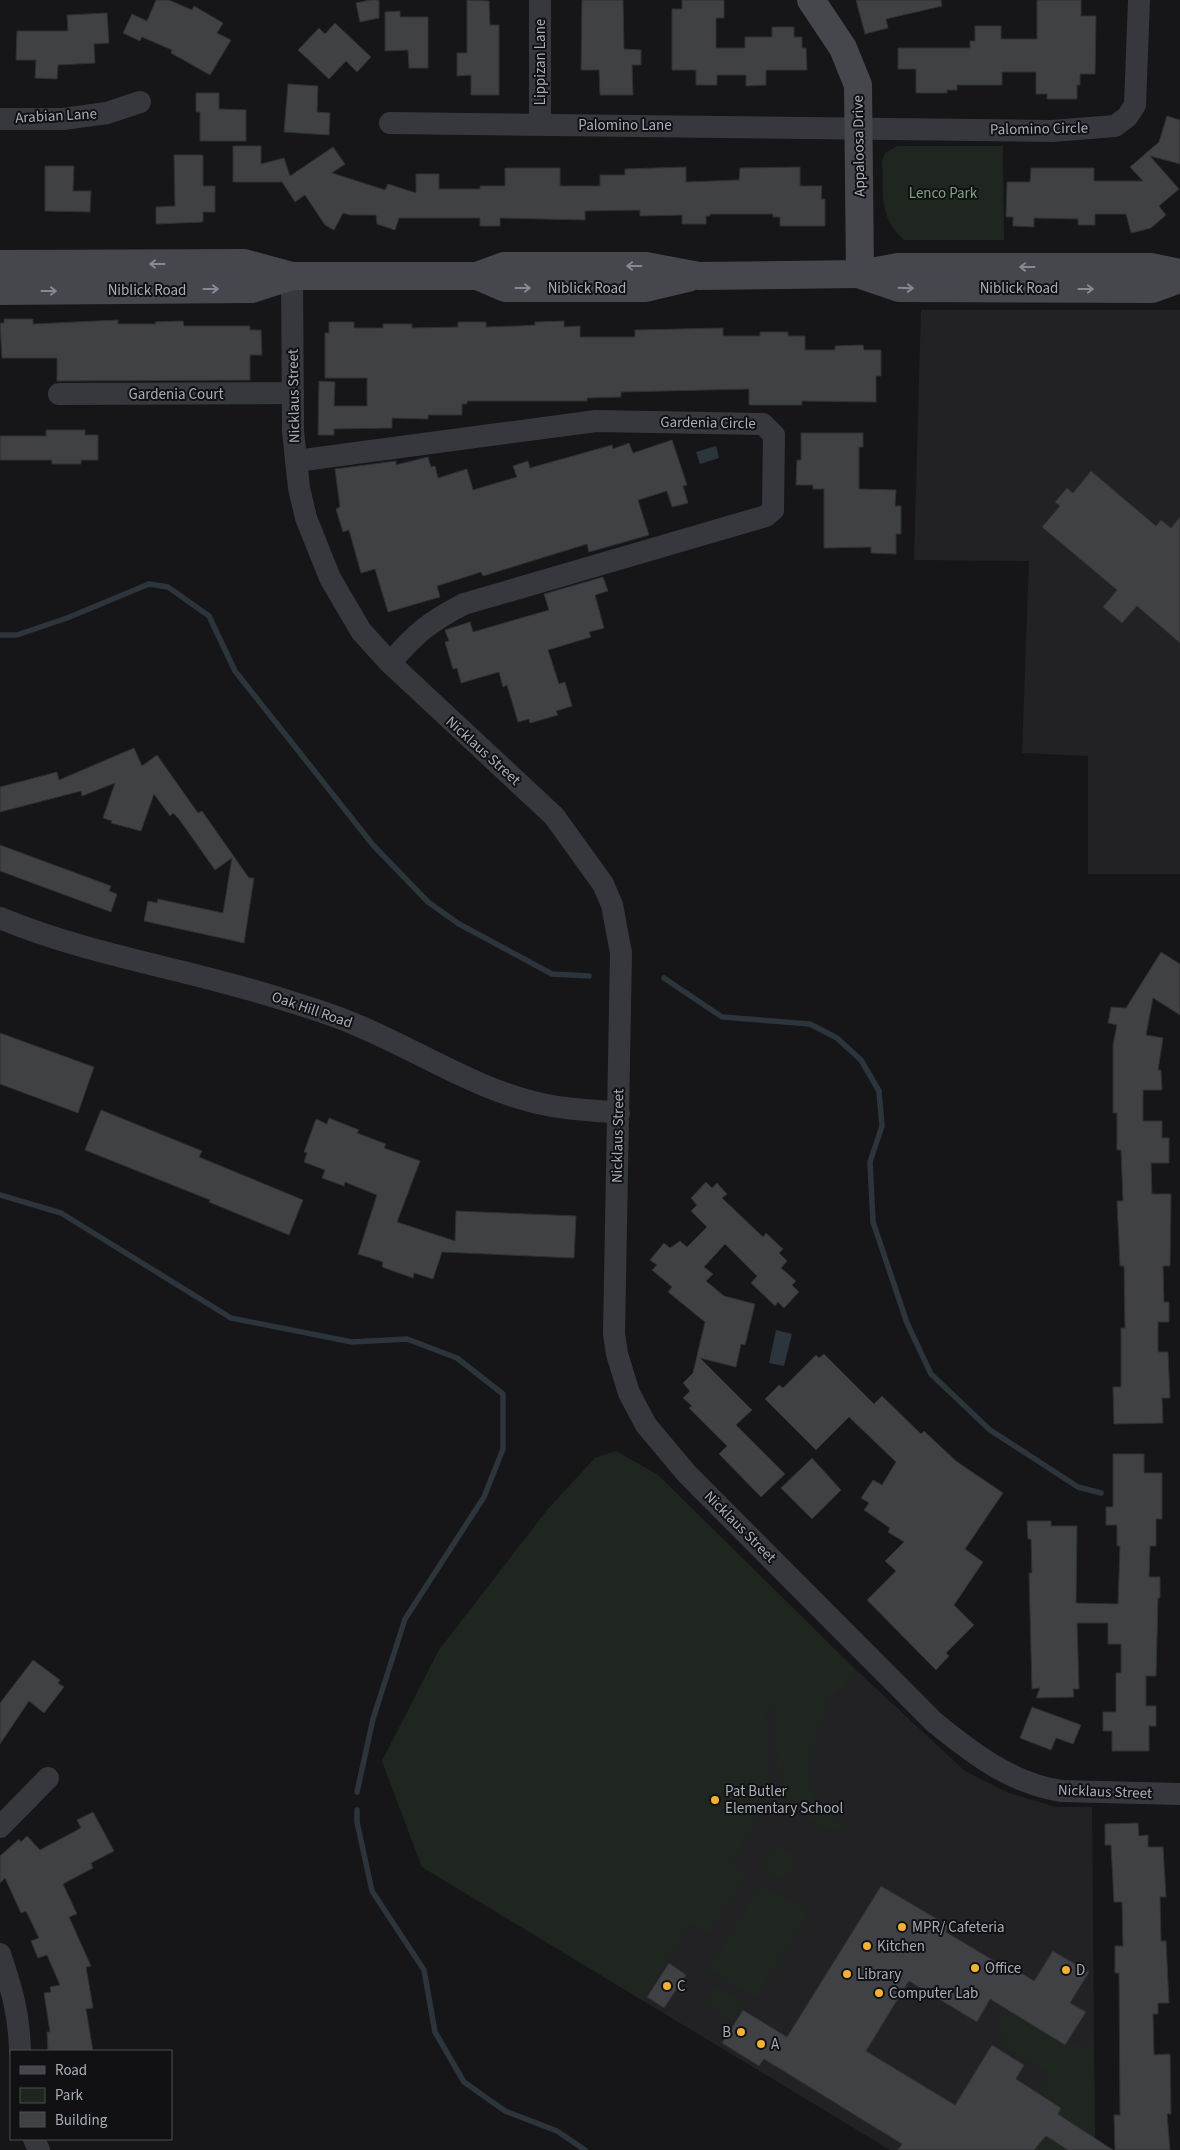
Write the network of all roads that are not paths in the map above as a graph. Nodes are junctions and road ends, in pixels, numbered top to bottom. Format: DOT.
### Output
graph roads {
  1 [pos="540,0"];
  2 [pos="811,0"];
  3 [pos="1138,0"];
  4 [pos="140,102"];
  5 [pos="0,119"];
  6 [pos="390,123"];
  7 [pos="540,124"];
  8 [pos="860,127"];
  9 [pos="0,264"];
  10 [pos="1180,273"];
  11 [pos="860,274"];
  12 [pos="292,276"];
  13 [pos="1180,279"];
  14 [pos="0,291"];
  15 [pos="293,393"];
  16 [pos="59,394"];
  17 [pos="296,461"];
  18 [pos="390,663"];
  19 [pos="0,918"];
  20 [pos="619,1113"];
  21 [pos="48,1778"];
  22 [pos="1180,1794"];
  23 [pos="0,1827"];
  24 [pos="0,1954"];
  25 [pos="20,2050"];
  1 -- 7 [label="street, Lippizan Lane"];
  2 -- 8 [label="main road, Appaloosa Drive"];
  3 -- 8 [label="street, Palomino Circle"];
  4 -- 5 [label="street, Arabian Lane"];
  6 -- 7 [label="street, Palomino Lane"];
  7 -- 8 [label="street, Palomino Lane"];
  8 -- 11 [label="main road, Appaloosa Drive"];
  12 -- 9 [label="main road, Niblick Road, one-way"];
  10 -- 11 [label="main road, Niblick Road, one-way"];
  11 -- 12 [label="main road, Niblick Road"];
  11 -- 13 [label="main road, Niblick Road, one-way"];
  14 -- 12 [label="main road, Niblick Road, one-way"];
  12 -- 15 [label="street, Nicklaus Street"];
  15 -- 16 [label="street, Gardenia Court"];
  15 -- 17 [label="street, Nicklaus Street"];
  17 -- 18 [label="street, Nicklaus Street"];
  17 -- 18 [label="street, Gardenia Circle"];
  18 -- 20 [label="street, Nicklaus Street"];
  19 -- 20 [label="street, Oak Hill Road"];
  20 -- 22 [label="street, Nicklaus Street"];
  21 -- 23 [label="street"];
  24 -- 25 [label="street"];
}
